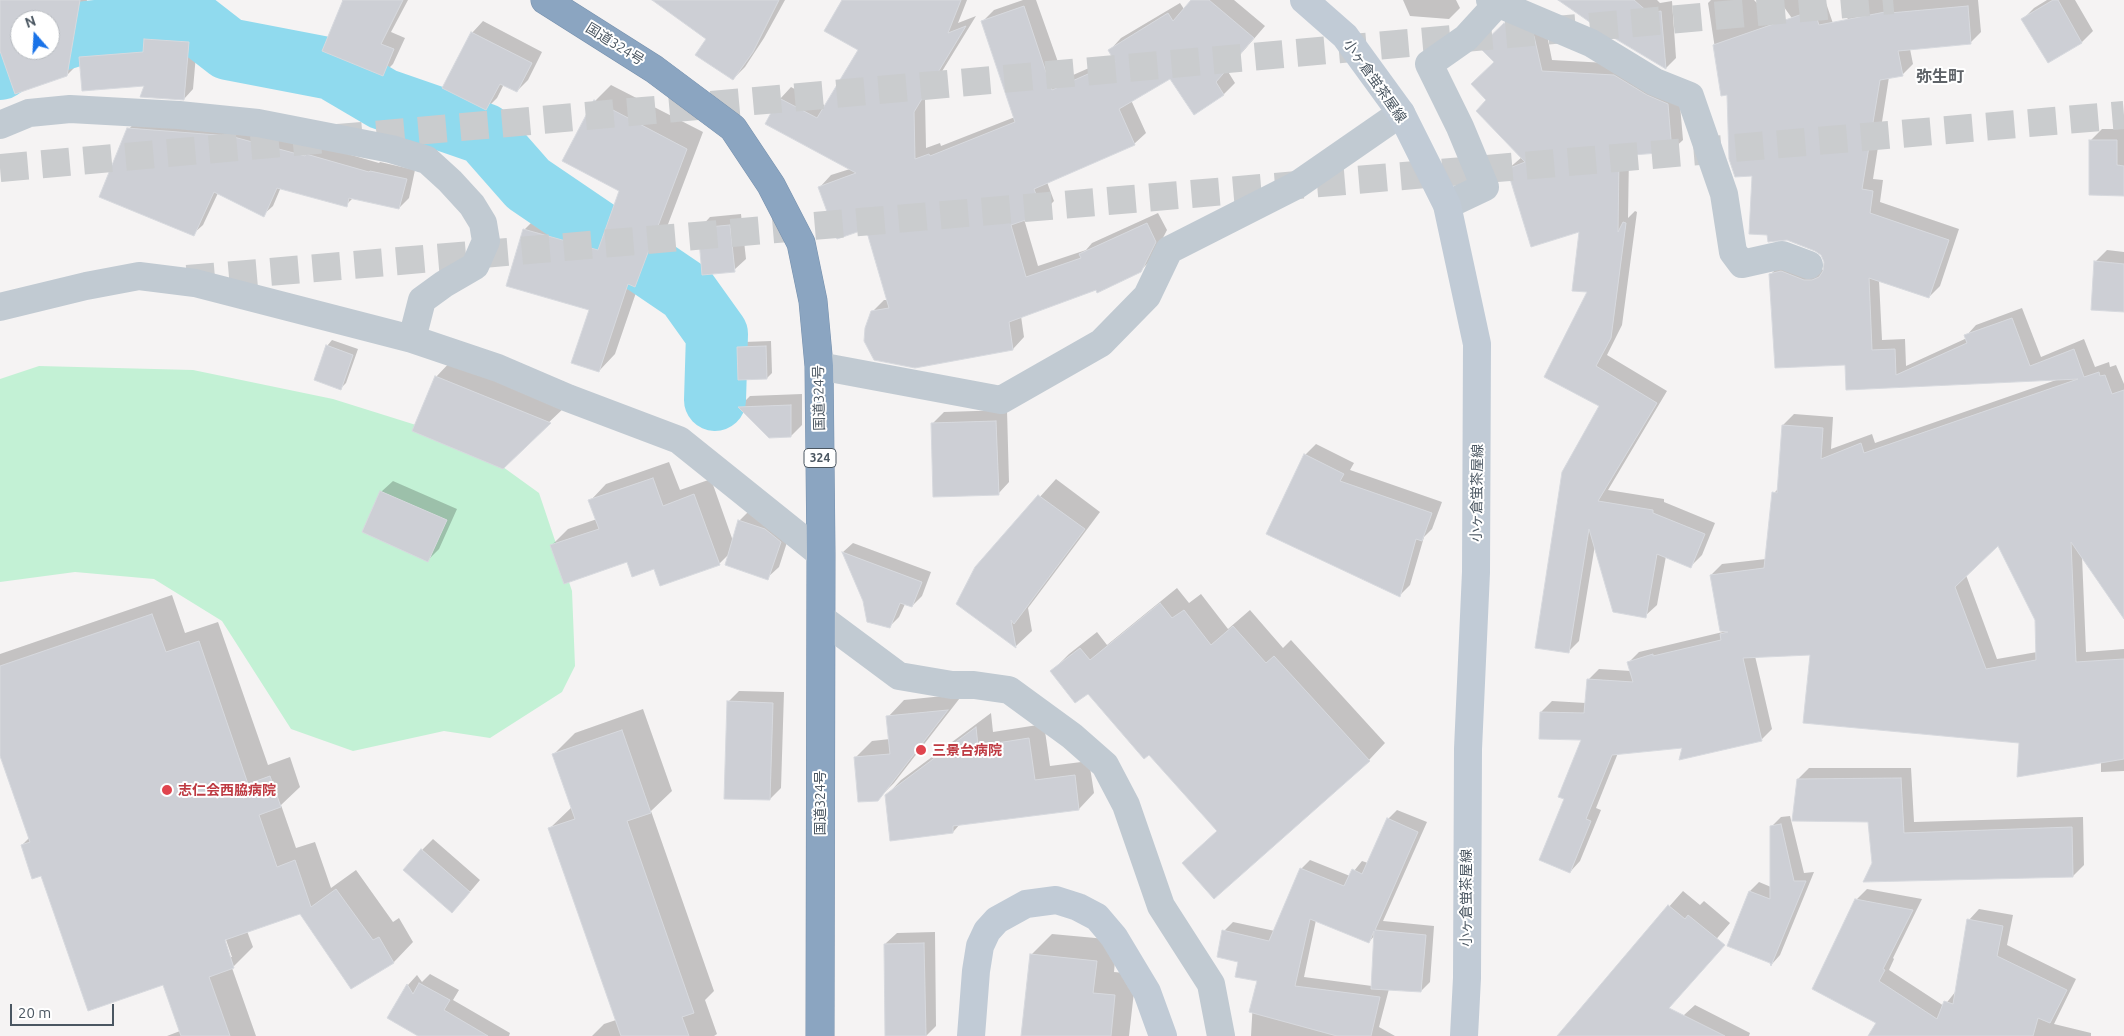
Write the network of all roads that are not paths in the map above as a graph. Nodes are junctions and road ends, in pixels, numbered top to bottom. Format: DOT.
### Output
graph roads {
  1 [pos="545,0"];
  2 [pos="1304,0"];
  3 [pos="1494,2"];
  4 [pos="1401,113"];
  5 [pos="0,125"];
  6 [pos="1447,205"];
  7 [pos="1809,265"];
  8 [pos="0,307"];
  9 [pos="412,339"];
  10 [pos="819,366"];
  11 [pos="821,554"];
  12 [pos="821,618"];
  13 [pos="820,1036"];
  14 [pos="972,1036"];
  15 [pos="1163,1036"];
  16 [pos="1221,1036"];
  17 [pos="1464,1036"];
  1 -- 10 [label="highway, 国道324号 / 324"];
  2 -- 4 [label="street, 小ヶ倉蛍茶屋線"];
  3 -- 6 [label="street"];
  3 -- 7 [label="street"];
  4 -- 6 [label="street, 小ヶ倉蛍茶屋線"];
  4 -- 10 [label="street"];
  5 -- 9 [label="street"];
  6 -- 17 [label="street, 小ヶ倉蛍茶屋線"];
  8 -- 9 [label="street"];
  9 -- 11 [label="street"];
  10 -- 11 [label="highway, 国道324号 / 324"];
  11 -- 12 [label="highway, 国道324号 / 324"];
  12 -- 13 [label="highway, 国道324号 / 324"];
  12 -- 16 [label="street"];
  14 -- 15 [label="street"];
}
